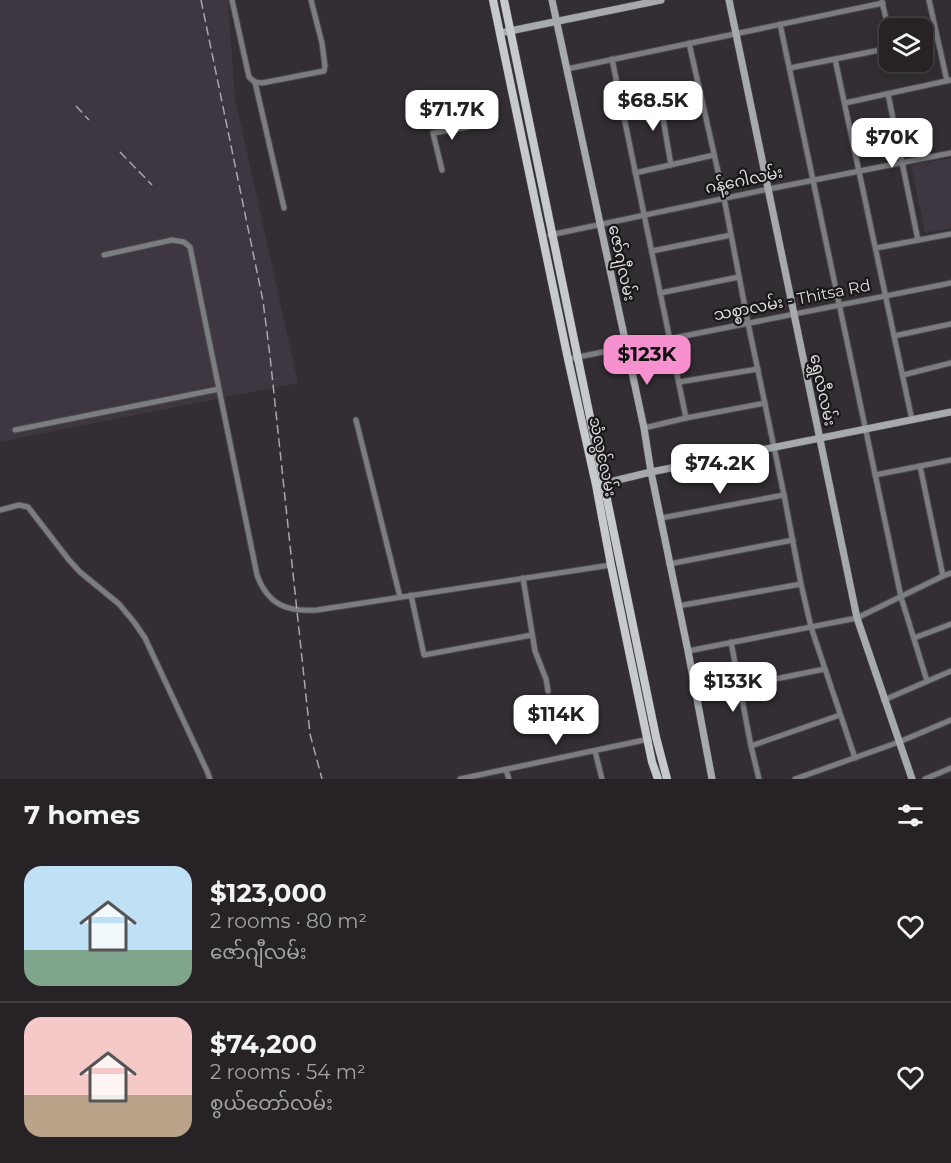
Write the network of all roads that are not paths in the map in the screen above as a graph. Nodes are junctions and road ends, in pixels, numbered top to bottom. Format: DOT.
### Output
graph roads {
  1 [pos="232,0"];
  2 [pos="311,0"];
  3 [pos="493,0"];
  4 [pos="504,0"];
  5 [pos="552,0"];
  6 [pos="661,0"];
  7 [pos="729,0"];
  8 [pos="929,0"];
  9 [pos="882,1"];
  10 [pos="637,2"];
  11 [pos="886,18"];
  12 [pos="557,21"];
  13 [pos="780,24"];
  14 [pos="510,31"];
  15 [pos="500,33"];
  16 [pos="736,33"];
  17 [pos="937,38"];
  18 [pos="933,39"];
  19 [pos="689,43"];
  20 [pos="879,50"];
  21 [pos="835,58"];
  22 [pos="612,59"];
  23 [pos="790,68"];
  24 [pos="567,69"];
  25 [pos="949,80"];
  26 [pos="255,82"];
  27 [pos="699,86"];
  28 [pos="888,94"];
  29 [pos="659,95"];
  30 [pos="845,103"];
  31 [pos="621,104"];
  32 [pos="468,127"];
  33 [pos="531,134"];
  34 [pos="522,136"];
  35 [pos="951,153"];
  36 [pos="714,155"];
  37 [pos="902,163"];
  38 [pos="671,165"];
  39 [pos="442,170"];
  40 [pos="859,171"];
  41 [pos="635,173"];
  42 [pos="814,180"];
  43 [pos="769,189"];
  44 [pos="724,198"];
  45 [pos="284,208"];
  46 [pos="644,215"];
  47 [pos="599,224"];
  48 [pos="552,234"];
  49 [pos="951,234"];
  50 [pos="731,235"];
  51 [pos="543,236"];
  52 [pos="918,240"];
  53 [pos="876,248"];
  54 [pos="652,251"];
  55 [pos="105,255"];
  56 [pos="739,277"];
  57 [pos="951,282"];
  58 [pos="660,293"];
  59 [pos="886,295"];
  60 [pos="839,304"];
  61 [pos="793,313"];
  62 [pos="748,323"];
  63 [pos="951,324"];
  64 [pos="894,336"];
  65 [pos="670,339"];
  66 [pos="627,348"];
  67 [pos="577,358"];
  68 [pos="568,359"];
  69 [pos="951,363"];
  70 [pos="758,369"];
  71 [pos="903,375"];
  72 [pos="679,382"];
  73 [pos="219,389"];
  74 [pos="765,403"];
  75 [pos="951,411"];
  76 [pos="686,418"];
  77 [pos="356,420"];
  78 [pos="912,420"];
  79 [pos="644,428"];
  80 [pos="865,429"];
  81 [pos="15,430"];
  82 [pos="820,439"];
  83 [pos="774,448"];
  84 [pos="951,460"];
  85 [pos="920,466"];
  86 [pos="651,472"];
  87 [pos="875,475"];
  88 [pos="600,484"];
  89 [pos="784,495"];
  90 [pos="0,510"];
  91 [pos="661,518"];
  92 [pos="793,540"];
  93 [pos="669,564"];
  94 [pos="611,565"];
  95 [pos="951,573"];
  96 [pos="944,576"];
  97 [pos="523,578"];
  98 [pos="801,584"];
  99 [pos="411,595"];
  100 [pos="400,597"];
  101 [pos="901,597"];
  102 [pos="678,606"];
  103 [pos="630,607"];
  104 [pos="621,609"];
  105 [pos="857,618"];
  106 [pos="951,624"];
  107 [pos="812,627"];
  108 [pos="532,634"];
  109 [pos="914,638"];
  110 [pos="731,642"];
  111 [pos="688,651"];
  112 [pos="825,669"];
  113 [pos="951,671"];
  114 [pos="927,681"];
  115 [pos="740,686"];
  116 [pos="548,691"];
  117 [pos="884,700"];
  118 [pos="840,715"];
  119 [pos="951,720"];
  120 [pos="652,738"];
  121 [pos="898,742"];
  122 [pos="751,746"];
  123 [pos="595,751"];
  124 [pos="855,758"];
  125 [pos="951,768"];
  126 [pos="506,770"];
  127 [pos="210,779"];
  128 [pos="460,779"];
  129 [pos="509,779"];
  130 [pos="603,779"];
  131 [pos="658,779"];
  132 [pos="667,779"];
  133 [pos="712,779"];
  134 [pos="759,779"];
  135 [pos="795,779"];
  136 [pos="912,779"];
  137 [pos="925,779"];
  1 -- 26 [label="street"];
  2 -- 26 [label="street"];
  3 -- 15 [label="main road, သံလွင်လမ်း"];
  4 -- 14 [label="main road, သံလွင်လမ်း"];
  5 -- 12 [label="street, ဇော်ဂျီလမ်း"];
  6 -- 10 [label="street"];
  7 -- 16 [label="street, ရွှေလီလမ်း"];
  8 -- 17 [label="street"];
  9 -- 11 [label="street"];
  9 -- 13 [label="street"];
  10 -- 12 [label="street"];
  12 -- 14 [label="street"];
  12 -- 24 [label="street, ဇော်ဂျီလမ်း"];
  13 -- 16 [label="street"];
  13 -- 23 [label="street"];
  14 -- 15 [label="street"];
  14 -- 33 [label="main road, သံလွင်လမ်း"];
  15 -- 34 [label="main road, သံလွင်လမ်း"];
  16 -- 19 [label="street"];
  16 -- 43 [label="street, ရွှေလီလမ်း"];
  17 -- 18 [label="street"];
  17 -- 25 [label="street"];
  19 -- 22 [label="street"];
  19 -- 27 [label="street"];
  20 -- 21 [label="street"];
  21 -- 23 [label="street"];
  21 -- 30 [label="street"];
  22 -- 24 [label="street"];
  22 -- 31 [label="street"];
  23 -- 42 [label="street"];
  24 -- 47 [label="street, ဇော်ဂျီလမ်း"];
  25 -- 28 [label="street"];
  26 -- 45 [label="street"];
  27 -- 29 [label="street"];
  27 -- 36 [label="street"];
  28 -- 30 [label="street"];
  28 -- 37 [label="street"];
  29 -- 31 [label="street"];
  29 -- 38 [label="street"];
  30 -- 40 [label="street"];
  31 -- 41 [label="street"];
  32 -- 39 [label="street"];
  33 -- 34 [label="main road"];
  33 -- 48 [label="main road, သံလွင်လမ်း"];
  34 -- 51 [label="main road, သံလွင်လမ်း"];
  35 -- 37 [label="street, ဂန့်ဂေါလမ်း"];
  36 -- 38 [label="street"];
  36 -- 44 [label="street"];
  37 -- 40 [label="street, ဂန့်ဂေါလမ်း"];
  37 -- 52 [label="street"];
  38 -- 41 [label="street"];
  40 -- 42 [label="street, ဂန့်ဂေါလမ်း"];
  40 -- 53 [label="street"];
  41 -- 46 [label="street"];
  42 -- 43 [label="street, ဂန့်ဂေါလမ်း"];
  42 -- 60 [label="street"];
  43 -- 44 [label="street, ဂန့်ဂေါလမ်း"];
  43 -- 61 [label="street, ရွှေလီလမ်း"];
  44 -- 46 [label="street, ဂန့်ဂေါလမ်း"];
  44 -- 50 [label="street"];
  46 -- 47 [label="street, ဂန့်ဂေါလမ်း"];
  46 -- 54 [label="street"];
  47 -- 48 [label="street, ဂန့်ဂေါလမ်း"];
  47 -- 66 [label="street, ဇော်ဂျီလမ်း"];
  48 -- 51 [label="street, ဂန့်ဂေါလမ်း"];
  48 -- 67 [label="main road, သံလွင်လမ်း"];
  49 -- 52 [label="street"];
  50 -- 54 [label="street"];
  50 -- 56 [label="street"];
  51 -- 68 [label="main road, သံလွင်လမ်း"];
  52 -- 53 [label="street"];
  53 -- 59 [label="street"];
  54 -- 58 [label="street"];
  55 -- 73 [label="street"];
  56 -- 58 [label="street"];
  56 -- 62 [label="street"];
  57 -- 59 [label="street, သစ္စာလမ်း - Thitsa Rd"];
  58 -- 65 [label="street"];
  59 -- 60 [label="street, သစ္စာလမ်း - Thitsa Rd"];
  59 -- 64 [label="street"];
  60 -- 61 [label="street, သစ္စာလမ်း - Thitsa Rd"];
  60 -- 80 [label="street"];
  61 -- 62 [label="street, သစ္စာလမ်း - Thitsa Rd"];
  61 -- 82 [label="street, ရွှေလီလမ်း"];
  62 -- 65 [label="street, သစ္စာလမ်း - Thitsa Rd"];
  62 -- 70 [label="street"];
  63 -- 64 [label="street"];
  64 -- 71 [label="street"];
  65 -- 66 [label="street, သစ္စာလမ်း - Thitsa Rd"];
  65 -- 72 [label="street"];
  66 -- 67 [label="street, သစ္စာလမ်း - Thitsa Rd"];
  66 -- 79 [label="street, ဇော်ဂျီလမ်း"];
  67 -- 68 [label="street, သစ္စာလမ်း - Thitsa Rd"];
  67 -- 88 [label="main road, သံလွင်လမ်း"];
  68 -- 88 [label="main road, သံလွင်လမ်း"];
  69 -- 71 [label="street"];
  70 -- 72 [label="street"];
  70 -- 74 [label="street"];
  71 -- 78 [label="street"];
  72 -- 76 [label="street"];
  73 -- 81 [label="street"];
  73 -- 100 [label="street"];
  74 -- 76 [label="street"];
  74 -- 83 [label="street"];
  75 -- 78 [label="street"];
  76 -- 79 [label="street"];
  77 -- 100 [label="street"];
  78 -- 80 [label="street"];
  79 -- 86 [label="street, ဇော်ဂျီလမ်း"];
  80 -- 82 [label="street"];
  80 -- 87 [label="street"];
  82 -- 83 [label="street"];
  82 -- 105 [label="street, ရွှေလီလမ်း"];
  83 -- 86 [label="street"];
  83 -- 89 [label="street"];
  84 -- 85 [label="street"];
  85 -- 87 [label="street"];
  85 -- 96 [label="street"];
  86 -- 88 [label="street"];
  86 -- 91 [label="street, ဇော်ဂျီလမ်း"];
  87 -- 101 [label="street"];
  88 -- 94 [label="main road, သံလွင်လမ်း"];
  88 -- 103 [label="main road, သံလွင်လမ်း"];
  89 -- 91 [label="street"];
  89 -- 92 [label="street"];
  90 -- 127 [label="street"];
  91 -- 93 [label="street, ဇော်ဂျီလမ်း"];
  92 -- 93 [label="street"];
  92 -- 98 [label="street"];
  93 -- 102 [label="street, ဇော်ဂျီလမ်း"];
  94 -- 97 [label="street"];
  94 -- 104 [label="main road, သံလွင်လမ်း"];
  95 -- 96 [label="street"];
  96 -- 101 [label="street"];
  97 -- 99 [label="street"];
  97 -- 108 [label="street"];
  98 -- 102 [label="street"];
  98 -- 107 [label="street"];
  99 -- 100 [label="street"];
  99 -- 108 [label="street"];
  101 -- 105 [label="street"];
  101 -- 109 [label="street"];
  102 -- 111 [label="street, ဇော်ဂျီလမ်း"];
  103 -- 104 [label="main road"];
  103 -- 120 [label="main road, သံလွင်လမ်း"];
  104 -- 120 [label="main road, သံလွင်လမ်း"];
  105 -- 107 [label="street"];
  105 -- 117 [label="street, ရွှေလီလမ်း"];
  106 -- 109 [label="street"];
  107 -- 110 [label="street"];
  107 -- 112 [label="street"];
  108 -- 116 [label="street"];
  109 -- 114 [label="street"];
  110 -- 111 [label="street"];
  110 -- 115 [label="street"];
  111 -- 133 [label="street, ဇော်ဂျီလမ်း"];
  112 -- 115 [label="street"];
  112 -- 118 [label="street"];
  113 -- 114 [label="street"];
  114 -- 117 [label="street"];
  115 -- 122 [label="street"];
  117 -- 121 [label="street, ရွှေလီလမ်း"];
  118 -- 122 [label="street"];
  118 -- 124 [label="street"];
  119 -- 121 [label="street"];
  120 -- 123 [label="street"];
  120 -- 131 [label="main road, သံလွင်လမ်း"];
  120 -- 132 [label="main road, သံလွင်လမ်း"];
  121 -- 124 [label="street"];
  121 -- 136 [label="street, ရွှေလီလမ်း"];
  122 -- 134 [label="street"];
  123 -- 126 [label="street"];
  123 -- 130 [label="street"];
  124 -- 135 [label="street"];
  125 -- 137 [label="street"];
  126 -- 128 [label="street"];
  126 -- 129 [label="street"];
}
